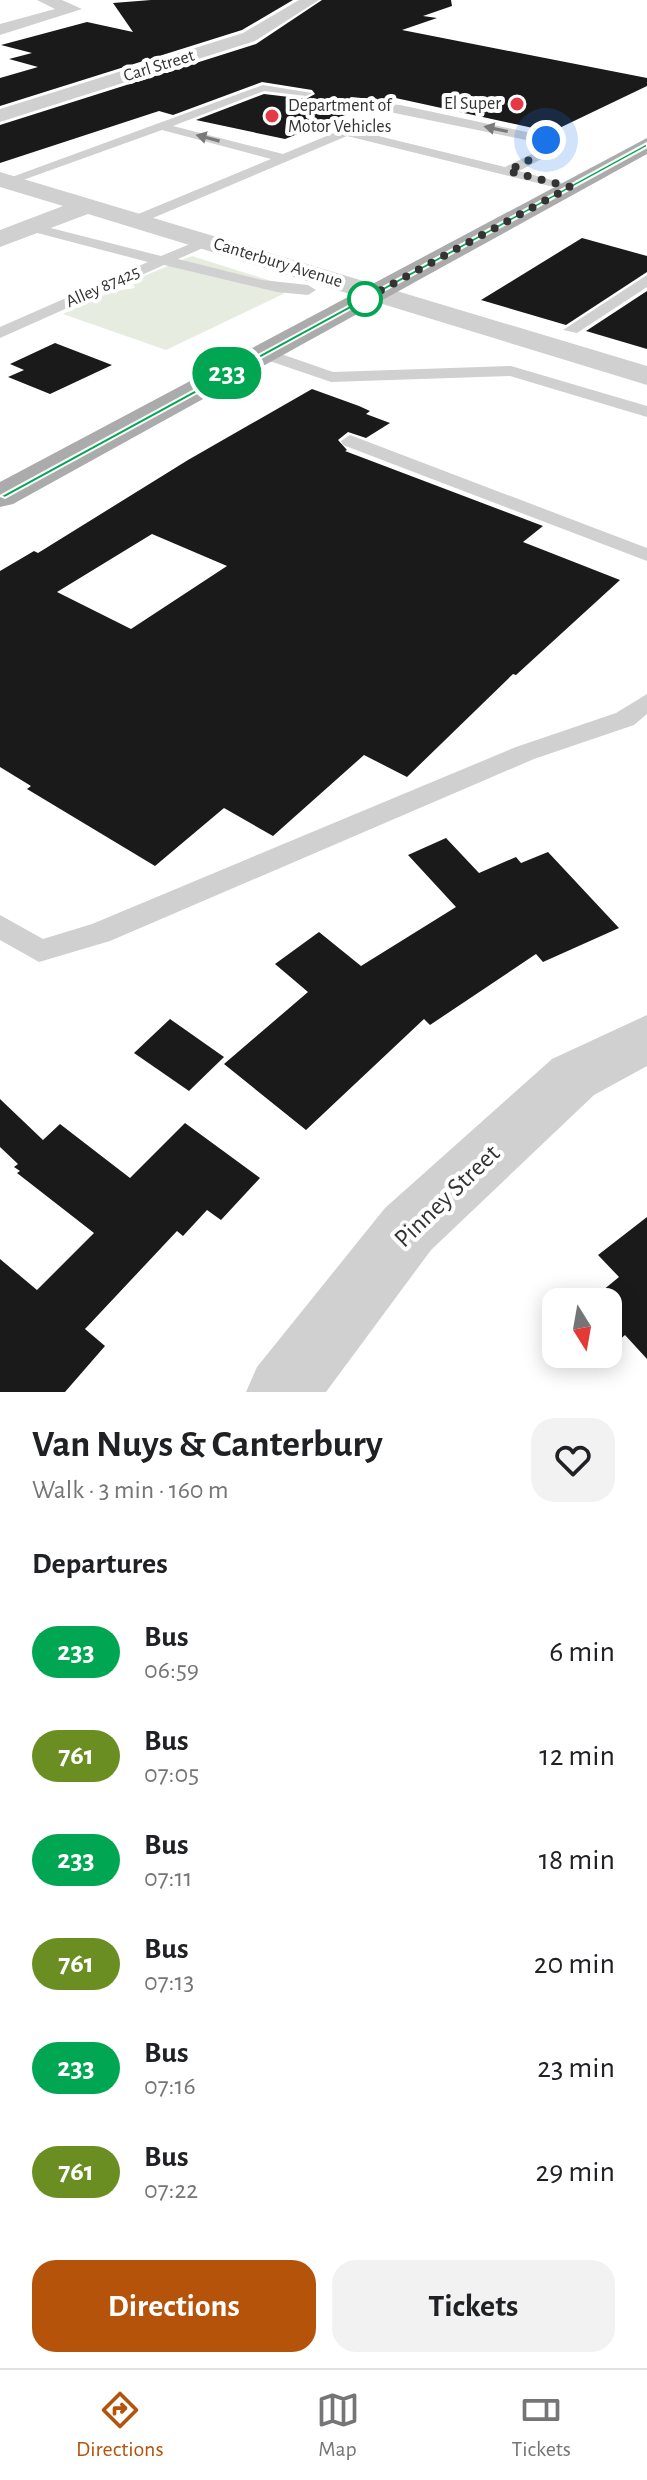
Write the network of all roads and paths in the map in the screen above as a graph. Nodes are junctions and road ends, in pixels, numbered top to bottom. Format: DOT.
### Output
graph roads {
  1 [pos="45,0"];
  2 [pos="311,0"];
  3 [pos="0,30"];
  4 [pos="306,93"];
  5 [pos="352,103"];
  6 [pos="0,116"];
  7 [pos="161,126"];
  8 [pos="647,145"];
  9 [pos="283,158"];
  10 [pos="508,171"];
  11 [pos="3,180"];
  12 [pos="570,187"];
  13 [pos="86,206"];
  14 [pos="136,220"];
  15 [pos="9,227"];
  16 [pos="207,241"];
  17 [pos="161,261"];
  18 [pos="647,280"];
  19 [pos="308,290"];
  20 [pos="376,293"];
  21 [pos="0,333"];
  22 [pos="560,338"];
  23 [pos="264,353"];
  24 [pos="647,376"];
  25 [pos="647,412"];
  26 [pos="350,441"];
  27 [pos="0,496"];
  28 [pos="647,555"];
  29 [pos="647,702"];
  30 [pos="0,926"];
  31 [pos="647,1039"];
  32 [pos="282,1392"];
  1 -- 3 [label="street"];
  2 -- 6 [label="street, Carl Street"];
  4 -- 7 [label="lane"];
  10 -- 5 [label="lane, one-way"];
  9 -- 7 [label="lane, one-way"];
  7 -- 11 [label="lane"];
  8 -- 12 [label="main road"];
  9 -- 10 [label="lane"];
  9 -- 14 [label="lane"];
  10 -- 12 [label="lane"];
  11 -- 13 [label="street, Canterbury Avenue"];
  12 -- 20 [label="main road"];
  13 -- 14 [label="street, Canterbury Avenue"];
  13 -- 15 [label="street"];
  14 -- 16 [label="street, Canterbury Avenue"];
  15 -- 17 [label="lane"];
  16 -- 17 [label="lane, Alley 87425"];
  16 -- 20 [label="street, Canterbury Avenue"];
  17 -- 19 [label="lane"];
  17 -- 21 [label="lane, Alley 87425"];
  18 -- 22 [label="lane"];
  20 -- 22 [label="street, Canterbury Avenue"];
  20 -- 23 [label="main road"];
  22 -- 24 [label="street, Canterbury Avenue"];
  23 -- 25 [label="lane"];
  23 -- 27 [label="main road"];
  26 -- 28 [label="lane"];
  29 -- 30 [label="lane"];
  31 -- 32 [label="street, Pinney Street"];
}
